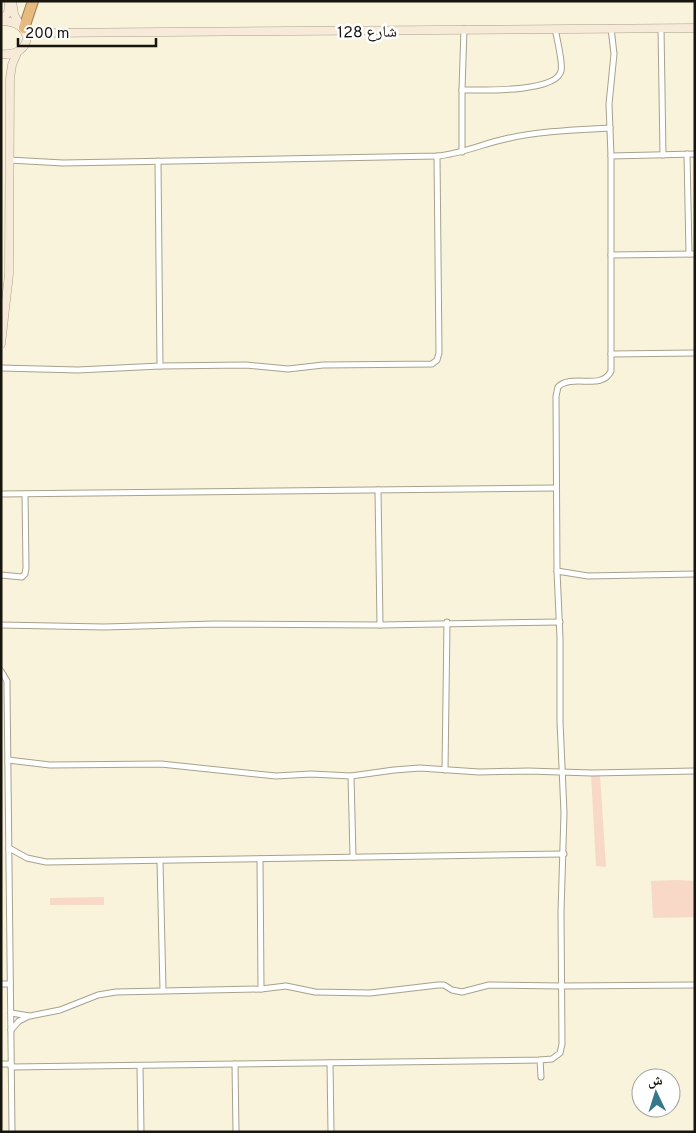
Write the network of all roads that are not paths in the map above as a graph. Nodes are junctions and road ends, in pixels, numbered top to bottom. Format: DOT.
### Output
graph roads {
  1 [pos="10,1"];
  2 [pos="33,1"];
  3 [pos="1,20"];
  4 [pos="22,27"];
  5 [pos="611,28"];
  6 [pos="661,28"];
  7 [pos="695,28"];
  8 [pos="555,29"];
  9 [pos="464,30"];
  10 [pos="40,33"];
  11 [pos="27,40"];
  12 [pos="17,53"];
  13 [pos="1,54"];
  14 [pos="462,90"];
  15 [pos="610,128"];
  16 [pos="462,152"];
  17 [pos="686,154"];
  18 [pos="695,154"];
  19 [pos="663,155"];
  20 [pos="437,156"];
  21 [pos="611,156"];
  22 [pos="9,160"];
  23 [pos="158,161"];
  24 [pos="692,254"];
  25 [pos="611,255"];
  26 [pos="1,344"];
  27 [pos="611,354"];
  28 [pos="695,354"];
  29 [pos="160,366"];
  30 [pos="1,368"];
  31 [pos="556,488"];
  32 [pos="378,490"];
  33 [pos="1,494"];
  34 [pos="25,494"];
  35 [pos="557,571"];
  36 [pos="695,574"];
  37 [pos="1,575"];
  38 [pos="447,622"];
  39 [pos="560,622"];
  40 [pos="380,624"];
  41 [pos="1,625"];
  42 [pos="1,671"];
  43 [pos="8,760"];
  44 [pos="446,770"];
  45 [pos="695,771"];
  46 [pos="562,772"];
  47 [pos="351,776"];
  48 [pos="9,848"];
  49 [pos="564,854"];
  50 [pos="353,857"];
  51 [pos="260,859"];
  52 [pos="160,861"];
  53 [pos="1,984"];
  54 [pos="10,984"];
  55 [pos="695,985"];
  56 [pos="562,986"];
  57 [pos="261,989"];
  58 [pos="163,990"];
  59 [pos="11,1013"];
  60 [pos="30,1016"];
  61 [pos="11,1030"];
  62 [pos="540,1060"];
  63 [pos="330,1062"];
  64 [pos="1,1064"];
  65 [pos="235,1064"];
  66 [pos="11,1066"];
  67 [pos="140,1066"];
  68 [pos="541,1076"];
  69 [pos="12,1132"];
  70 [pos="141,1132"];
  71 [pos="236,1132"];
  72 [pos="331,1132"];
  1 -- 3 [label="street"];
  1 -- 4 [label="street"];
  2 -- 4 [label="highway"];
  3 -- 4 [label="street, شارع 128"];
  4 -- 10 [label="street, شارع 128"];
  4 -- 11 [label="street"];
  5 -- 6 [label="street, شارع 128"];
  5 -- 8 [label="street, شارع 128"];
  5 -- 15 [label="street"];
  6 -- 7 [label="street, شارع 128"];
  6 -- 19 [label="street"];
  8 -- 9 [label="street, شارع 128"];
  8 -- 14 [label="street"];
  9 -- 10 [label="street, شارع 128"];
  9 -- 14 [label="street"];
  10 -- 11 [label="street, شارع 128"];
  11 -- 12 [label="street"];
  12 -- 13 [label="street"];
  12 -- 22 [label="street"];
  14 -- 16 [label="street"];
  15 -- 16 [label="street"];
  15 -- 21 [label="street"];
  16 -- 20 [label="street"];
  17 -- 18 [label="street"];
  17 -- 19 [label="street"];
  17 -- 24 [label="street"];
  19 -- 21 [label="street"];
  20 -- 23 [label="street"];
  20 -- 29 [label="street"];
  21 -- 25 [label="street"];
  22 -- 23 [label="street"];
  22 -- 26 [label="street"];
  23 -- 29 [label="street"];
  24 -- 25 [label="street"];
  25 -- 27 [label="street"];
  27 -- 28 [label="street"];
  27 -- 31 [label="street"];
  29 -- 30 [label="street"];
  31 -- 32 [label="street"];
  31 -- 35 [label="street"];
  32 -- 34 [label="street"];
  32 -- 40 [label="street"];
  33 -- 34 [label="street"];
  34 -- 37 [label="street"];
  35 -- 36 [label="street"];
  35 -- 39 [label="street"];
  38 -- 39 [label="street"];
  38 -- 40 [label="street"];
  38 -- 44 [label="street"];
  39 -- 46 [label="street"];
  40 -- 41 [label="street"];
  42 -- 43 [label="street"];
  43 -- 47 [label="street"];
  43 -- 48 [label="street"];
  44 -- 46 [label="street"];
  44 -- 47 [label="street"];
  45 -- 46 [label="street"];
  46 -- 49 [label="street"];
  47 -- 50 [label="street"];
  48 -- 52 [label="street"];
  48 -- 54 [label="street"];
  49 -- 50 [label="street"];
  49 -- 56 [label="street"];
  50 -- 51 [label="street"];
  51 -- 52 [label="street"];
  51 -- 57 [label="street"];
  52 -- 58 [label="street"];
  53 -- 54 [label="street"];
  54 -- 59 [label="street"];
  55 -- 56 [label="street"];
  56 -- 57 [label="street"];
  56 -- 62 [label="street"];
  57 -- 58 [label="street"];
  58 -- 60 [label="street"];
  59 -- 60 [label="street"];
  59 -- 61 [label="street"];
  60 -- 61 [label="street"];
  61 -- 66 [label="street"];
  62 -- 63 [label="street"];
  62 -- 68 [label="street"];
  63 -- 65 [label="street"];
  63 -- 72 [label="street"];
  64 -- 66 [label="street"];
  65 -- 67 [label="street"];
  65 -- 71 [label="street"];
  66 -- 67 [label="street"];
  66 -- 69 [label="street"];
  67 -- 70 [label="street"];
}
